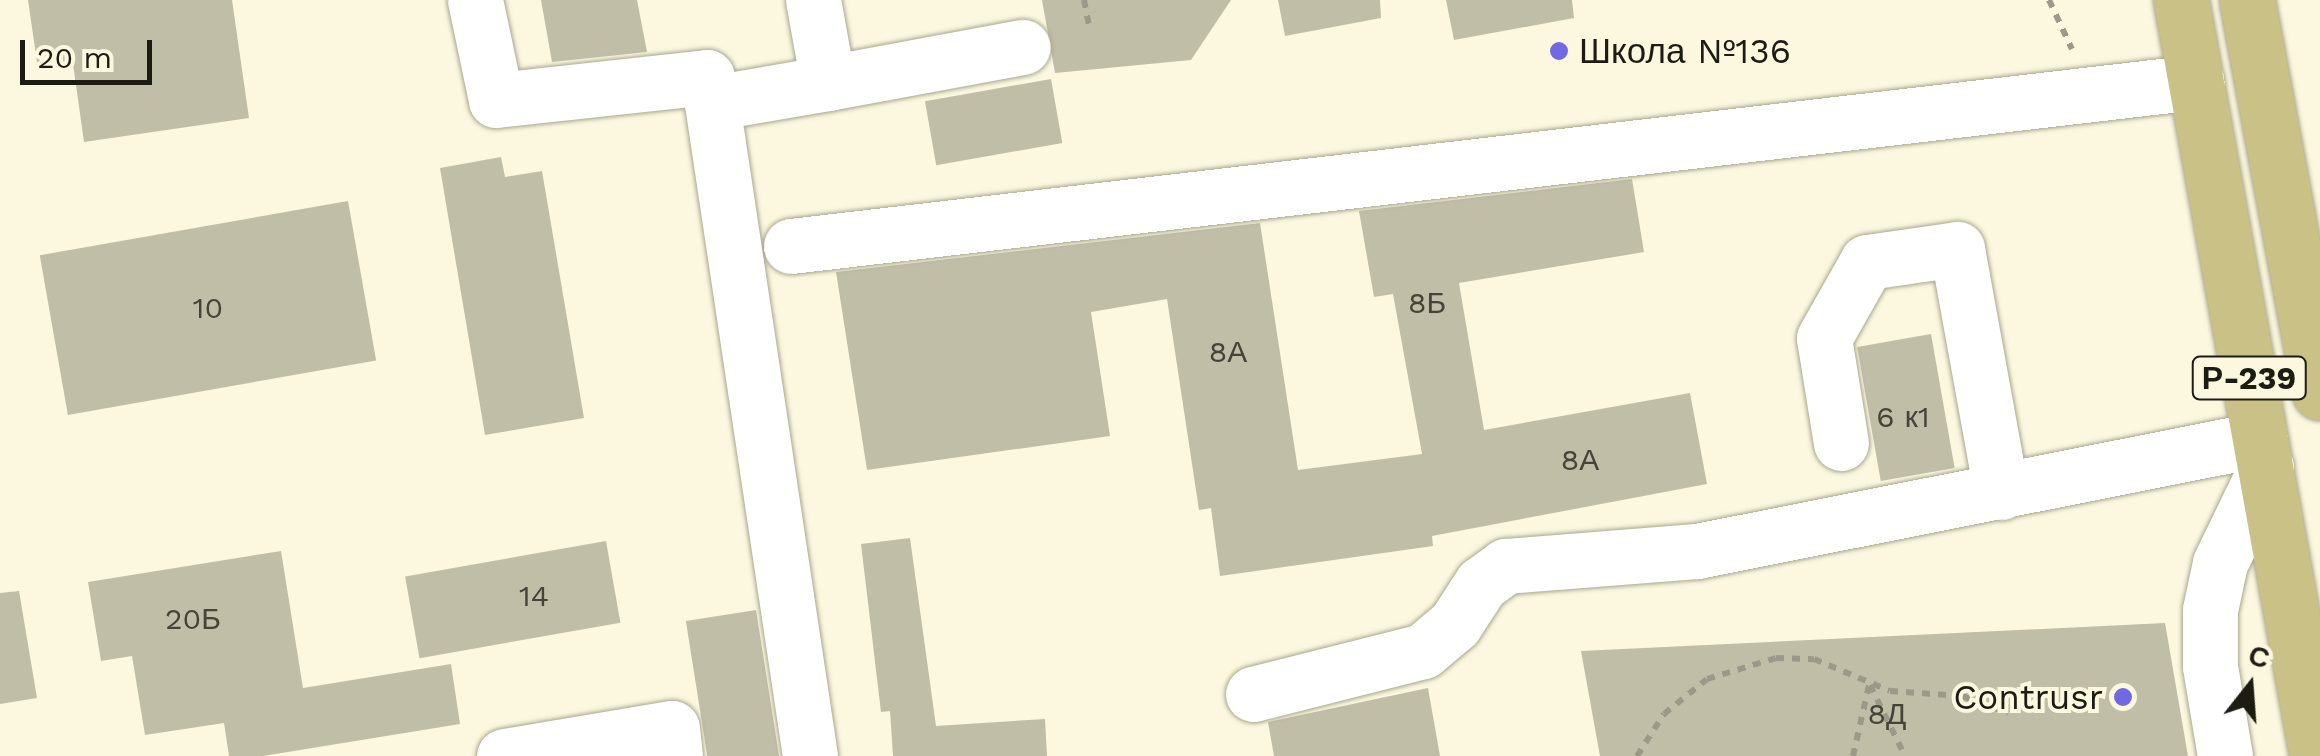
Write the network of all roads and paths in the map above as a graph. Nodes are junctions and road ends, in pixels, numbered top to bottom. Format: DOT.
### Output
graph roads {
  1 [pos="475,0"];
  2 [pos="814,0"];
  3 [pos="1084,0"];
  4 [pos="2181,0"];
  5 [pos="2248,0"];
  6 [pos="1089,25"];
  7 [pos="1023,47"];
  8 [pos="2196,82"];
  9 [pos="828,83"];
  10 [pos="712,103"];
  11 [pos="791,246"];
  12 [pos="2320,392"];
  13 [pos="1841,443"];
  14 [pos="2262,453"];
  15 [pos="2000,492"];
  16 [pos="1870,684"];
  17 [pos="1252,694"];
  18 [pos="2008,713"];
  19 [pos="504,756"];
  20 [pos="676,756"];
  21 [pos="810,756"];
  22 [pos="1637,756"];
  23 [pos="1853,756"];
  24 [pos="1904,756"];
  25 [pos="2225,756"];
  26 [pos="2316,756"];
  1 -- 10 [label="lane"];
  2 -- 9 [label="lane"];
  3 -- 6 [label="path"];
  4 -- 8 [label="main road, Р-239"];
  5 -- 12 [label="main road, Р-239"];
  7 -- 9 [label="lane"];
  8 -- 11 [label="lane"];
  8 -- 14 [label="main road, Р-239"];
  9 -- 10 [label="lane"];
  10 -- 21 [label="lane"];
  13 -- 15 [label="lane"];
  14 -- 15 [label="lane"];
  14 -- 25 [label="lane"];
  14 -- 26 [label="main road, Р-239"];
  15 -- 17 [label="lane"];
  16 -- 18 [label="path"];
  16 -- 22 [label="path"];
  16 -- 23 [label="path"];
  16 -- 24 [label="path"];
  19 -- 20 [label="lane"];
}
